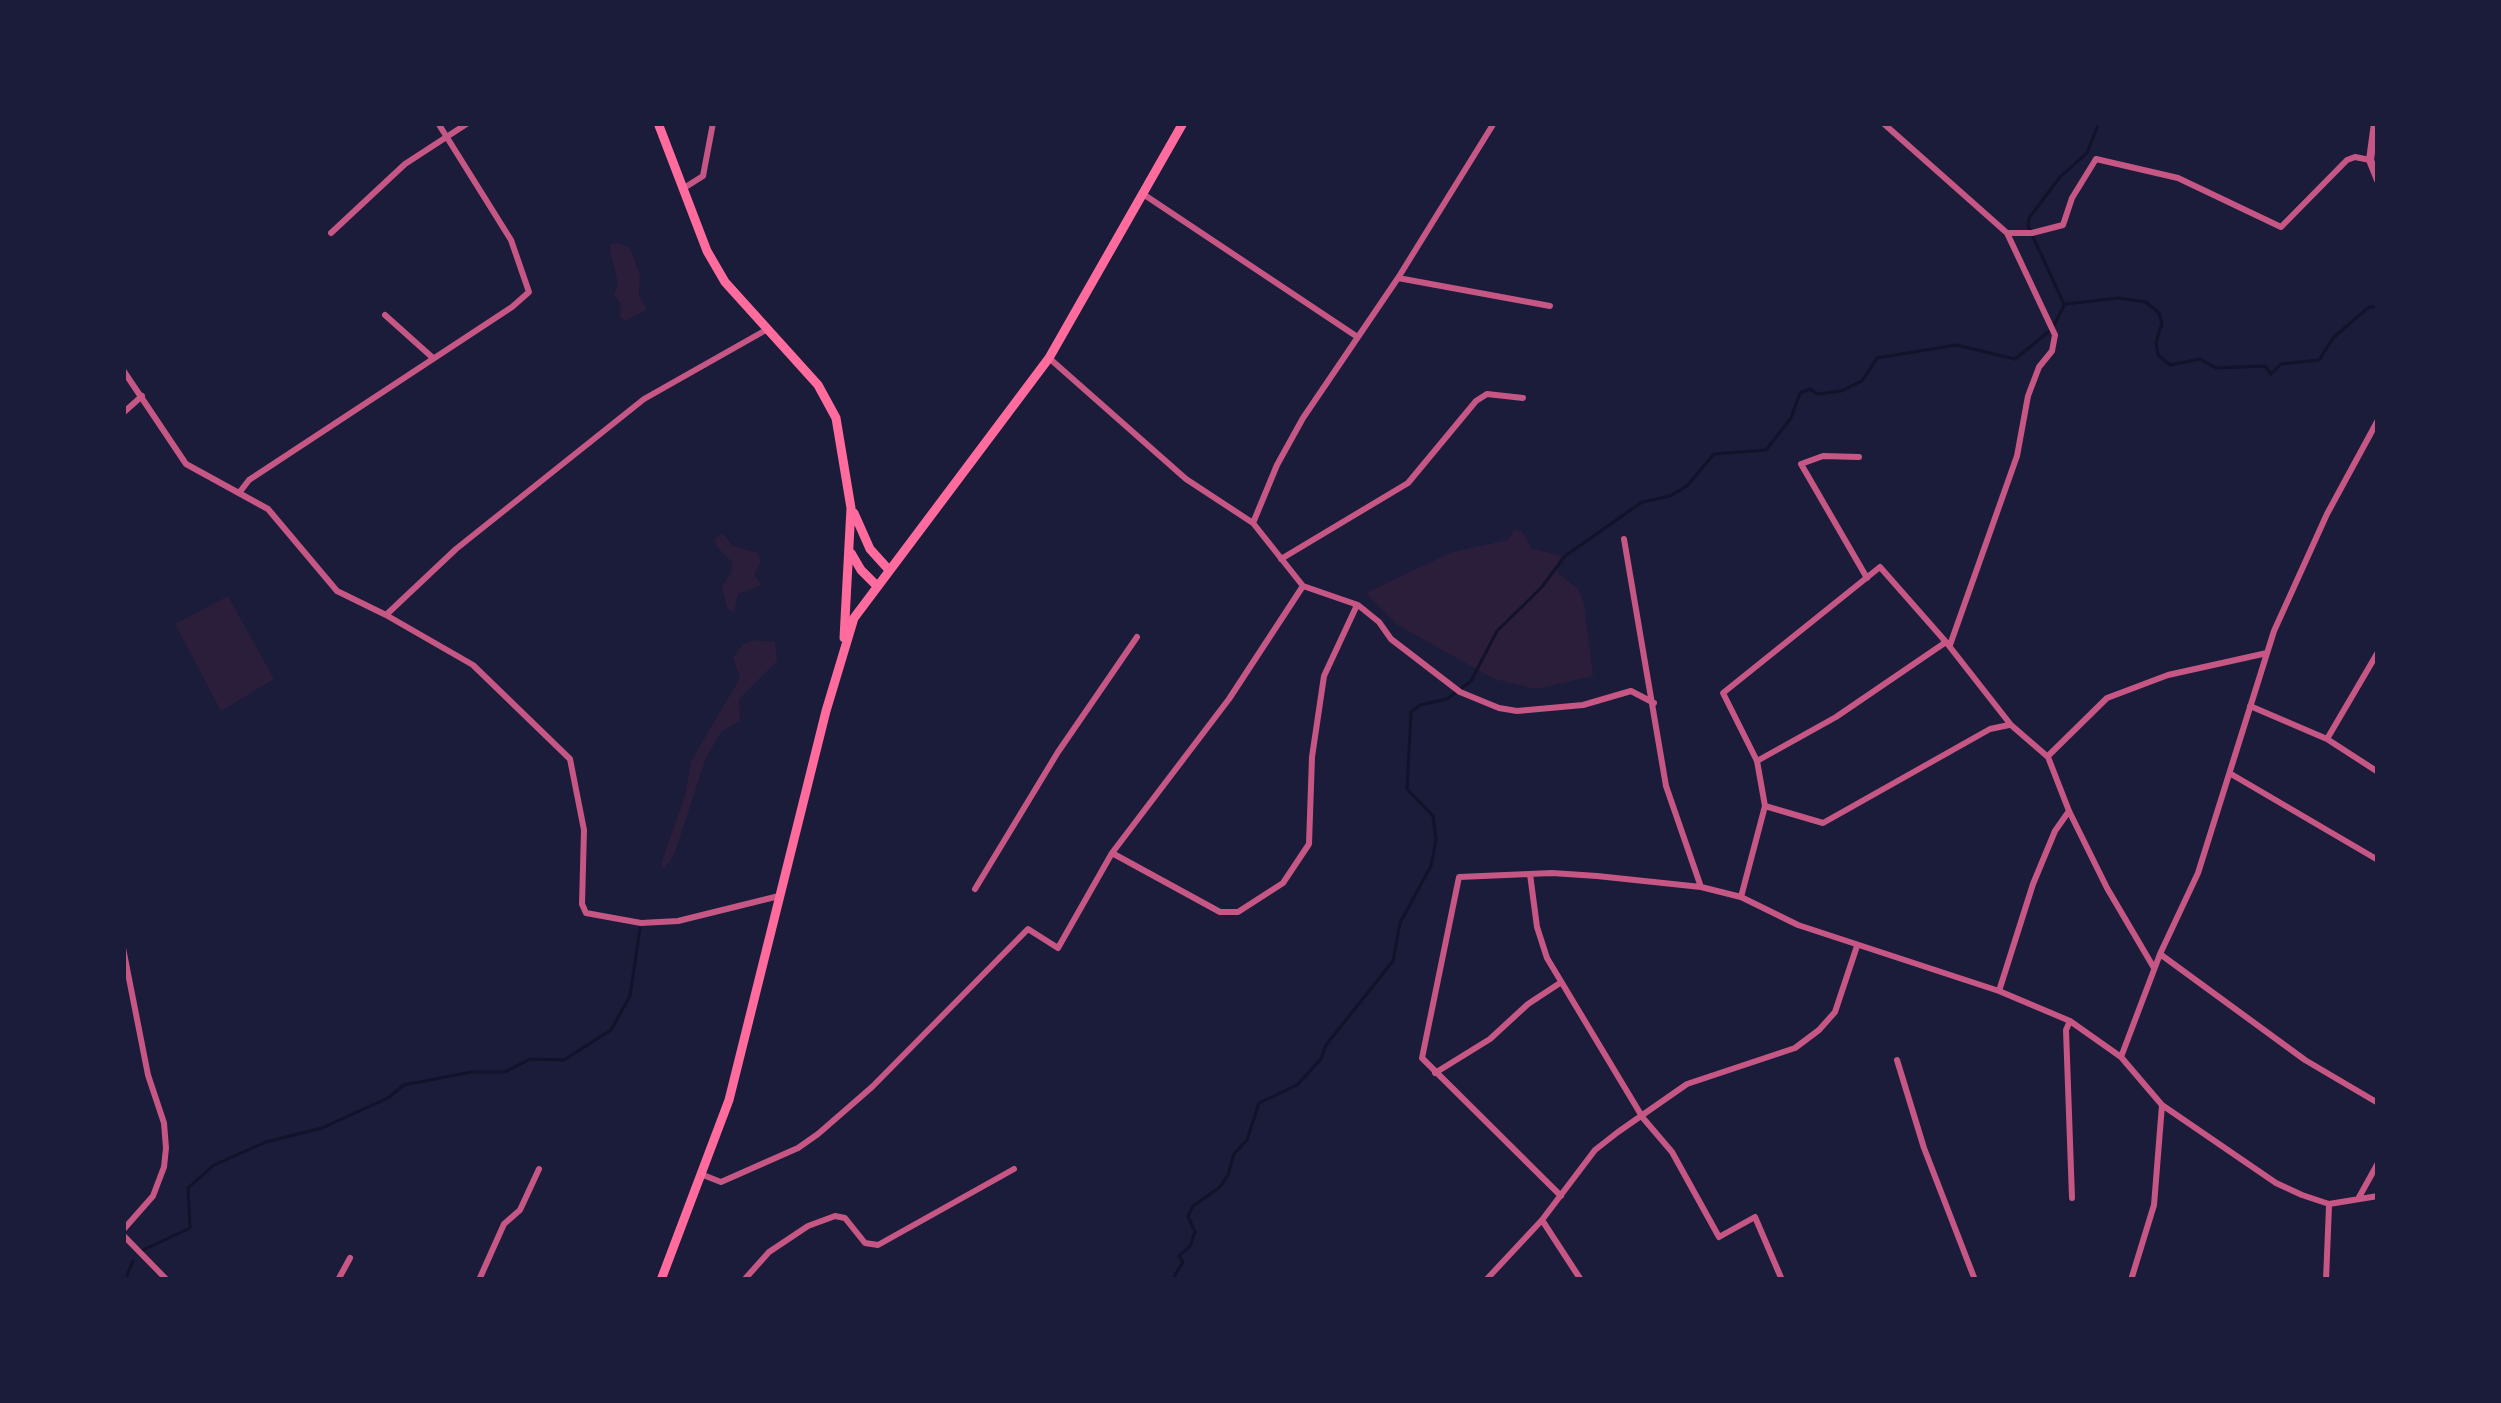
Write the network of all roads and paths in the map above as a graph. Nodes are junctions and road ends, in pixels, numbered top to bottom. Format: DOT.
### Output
graph roads {
  1 [pos="438,123"];
  2 [pos="468,123"];
  3 [pos="658,123"];
  4 [pos="713,123"];
  5 [pos="1184,123"];
  6 [pos="1493,123"];
  7 [pos="1883,123"];
  8 [pos="2375,123"];
  9 [pos="449,136"];
  10 [pos="2370,160"];
  11 [pos="2378,180"];
  12 [pos="684,188"];
  13 [pos="1143,194"];
  14 [pos="331,233"];
  15 [pos="2007,233"];
  16 [pos="1398,278"];
  17 [pos="1550,306"];
  18 [pos="385,315"];
  19 [pos="766,330"];
  20 [pos="1356,336"];
  21 [pos="433,358"];
  22 [pos="1049,358"];
  23 [pos="123,370"];
  24 [pos="142,396"];
  25 [pos="1522,398"];
  26 [pos="123,412"];
  27 [pos="2378,420"];
  28 [pos="1859,457"];
  29 [pos="239,493"];
  30 [pos="851,508"];
  31 [pos="1253,523"];
  32 [pos="1624,539"];
  33 [pos="850,551"];
  34 [pos="1281,559"];
  35 [pos="889,570"];
  36 [pos="1867,578"];
  37 [pos="878,586"];
  38 [pos="1303,586"];
  39 [pos="1358,605"];
  40 [pos="386,614"];
  41 [pos="1137,637"];
  42 [pos="1948,644"];
  43 [pos="844,647"];
  44 [pos="2378,652"];
  45 [pos="2267,653"];
  46 [pos="1654,703"];
  47 [pos="2250,706"];
  48 [pos="2011,724"];
  49 [pos="2326,739"];
  50 [pos="2048,757"];
  51 [pos="1756,761"];
  52 [pos="2378,772"];
  53 [pos="2229,773"];
  54 [pos="1765,806"];
  55 [pos="2069,811"];
  56 [pos="1112,853"];
  57 [pos="2378,860"];
  58 [pos="123,866"];
  59 [pos="1531,874"];
  60 [pos="1701,887"];
  61 [pos="123,889"];
  62 [pos="975,889"];
  63 [pos="779,896"];
  64 [pos="1741,898"];
  65 [pos="1857,946"];
  66 [pos="123,948"];
  67 [pos="2160,954"];
  68 [pos="2154,968"];
  69 [pos="1560,983"];
  70 [pos="1999,991"];
  71 [pos="2070,1021"];
  72 [pos="2121,1058"];
  73 [pos="1897,1060"];
  74 [pos="1435,1072"];
  75 [pos="2378,1103"];
  76 [pos="2162,1105"];
  77 [pos="1643,1118"];
  78 [pos="2378,1163"];
  79 [pos="539,1169"];
  80 [pos="1014,1169"];
  81 [pos="703,1175"];
  82 [pos="1562,1196"];
  83 [pos="2378,1196"];
  84 [pos="2072,1198"];
  85 [pos="2358,1199"];
  86 [pos="2330,1204"];
  87 [pos="1542,1220"];
  88 [pos="123,1232"];
  89 [pos="350,1258"];
  90 [pos="167,1280"];
  91 [pos="338,1280"];
  92 [pos="479,1280"];
  93 [pos="661,1280"];
  94 [pos="745,1280"];
  95 [pos="1486,1280"];
  96 [pos="1581,1280"];
  97 [pos="1782,1280"];
  98 [pos="1975,1280"];
  99 [pos="2131,1280"];
  100 [pos="2326,1280"];
  1 -- 9 [label="street"];
  2 -- 9 [label="street"];
  3 -- 12 [label="main road"];
  4 -- 12 [label="street"];
  5 -- 13 [label="main road"];
  6 -- 16 [label="street"];
  7 -- 15 [label="street"];
  8 -- 10 [label="street"];
  9 -- 14 [label="street"];
  9 -- 21 [label="street"];
  10 -- 11 [label="street"];
  10 -- 15 [label="street"];
  12 -- 19 [label="main road"];
  13 -- 20 [label="street"];
  13 -- 22 [label="main road"];
  15 -- 42 [label="street"];
  16 -- 17 [label="street"];
  16 -- 20 [label="street"];
  18 -- 21 [label="street"];
  19 -- 30 [label="main road"];
  19 -- 40 [label="street"];
  20 -- 31 [label="street"];
  21 -- 29 [label="street"];
  22 -- 31 [label="street"];
  22 -- 35 [label="main road"];
  23 -- 24 [label="street"];
  24 -- 26 [label="street"];
  24 -- 29 [label="street"];
  25 -- 34 [label="street"];
  27 -- 45 [label="street"];
  28 -- 36 [label="street"];
  29 -- 40 [label="street"];
  30 -- 33 [label="main road"];
  30 -- 35 [label="main road"];
  31 -- 34 [label="street"];
  32 -- 46 [label="street"];
  33 -- 37 [label="main road"];
  33 -- 43 [label="main road"];
  34 -- 38 [label="street"];
  35 -- 37 [label="main road"];
  36 -- 42 [label="street"];
  36 -- 51 [label="street"];
  37 -- 43 [label="main road"];
  38 -- 39 [label="street"];
  38 -- 56 [label="street"];
  39 -- 46 [label="street"];
  39 -- 56 [label="street"];
  40 -- 63 [label="street"];
  41 -- 62 [label="street"];
  42 -- 48 [label="street"];
  42 -- 51 [label="street"];
  43 -- 63 [label="main road"];
  44 -- 49 [label="street"];
  45 -- 47 [label="street"];
  45 -- 50 [label="street"];
  46 -- 60 [label="street"];
  47 -- 49 [label="street"];
  47 -- 53 [label="street"];
  48 -- 50 [label="street"];
  48 -- 54 [label="street"];
  49 -- 52 [label="street"];
  50 -- 55 [label="street"];
  51 -- 54 [label="street"];
  53 -- 57 [label="street"];
  53 -- 67 [label="street"];
  54 -- 64 [label="street"];
  55 -- 68 [label="street"];
  55 -- 70 [label="street"];
  56 -- 81 [label="street"];
  58 -- 61 [label="street"];
  59 -- 60 [label="street"];
  59 -- 69 [label="street"];
  59 -- 74 [label="street"];
  60 -- 64 [label="street"];
  63 -- 81 [label="main road"];
  64 -- 65 [label="street"];
  65 -- 70 [label="street"];
  65 -- 77 [label="street"];
  66 -- 88 [label="street"];
  67 -- 68 [label="street"];
  67 -- 75 [label="street"];
  68 -- 72 [label="street"];
  69 -- 74 [label="street"];
  69 -- 77 [label="street"];
  70 -- 71 [label="street"];
  71 -- 72 [label="street"];
  71 -- 84 [label="street"];
  72 -- 76 [label="street"];
  73 -- 98 [label="street"];
  74 -- 82 [label="street"];
  76 -- 86 [label="street"];
  76 -- 99 [label="street"];
  77 -- 82 [label="street"];
  77 -- 97 [label="street"];
  78 -- 85 [label="street"];
  79 -- 92 [label="street"];
  80 -- 94 [label="street"];
  81 -- 93 [label="main road"];
  82 -- 87 [label="street"];
  83 -- 85 [label="street"];
  85 -- 86 [label="street"];
  86 -- 100 [label="street"];
  87 -- 95 [label="street"];
  87 -- 96 [label="street"];
  88 -- 90 [label="street"];
  89 -- 91 [label="street"];
}
